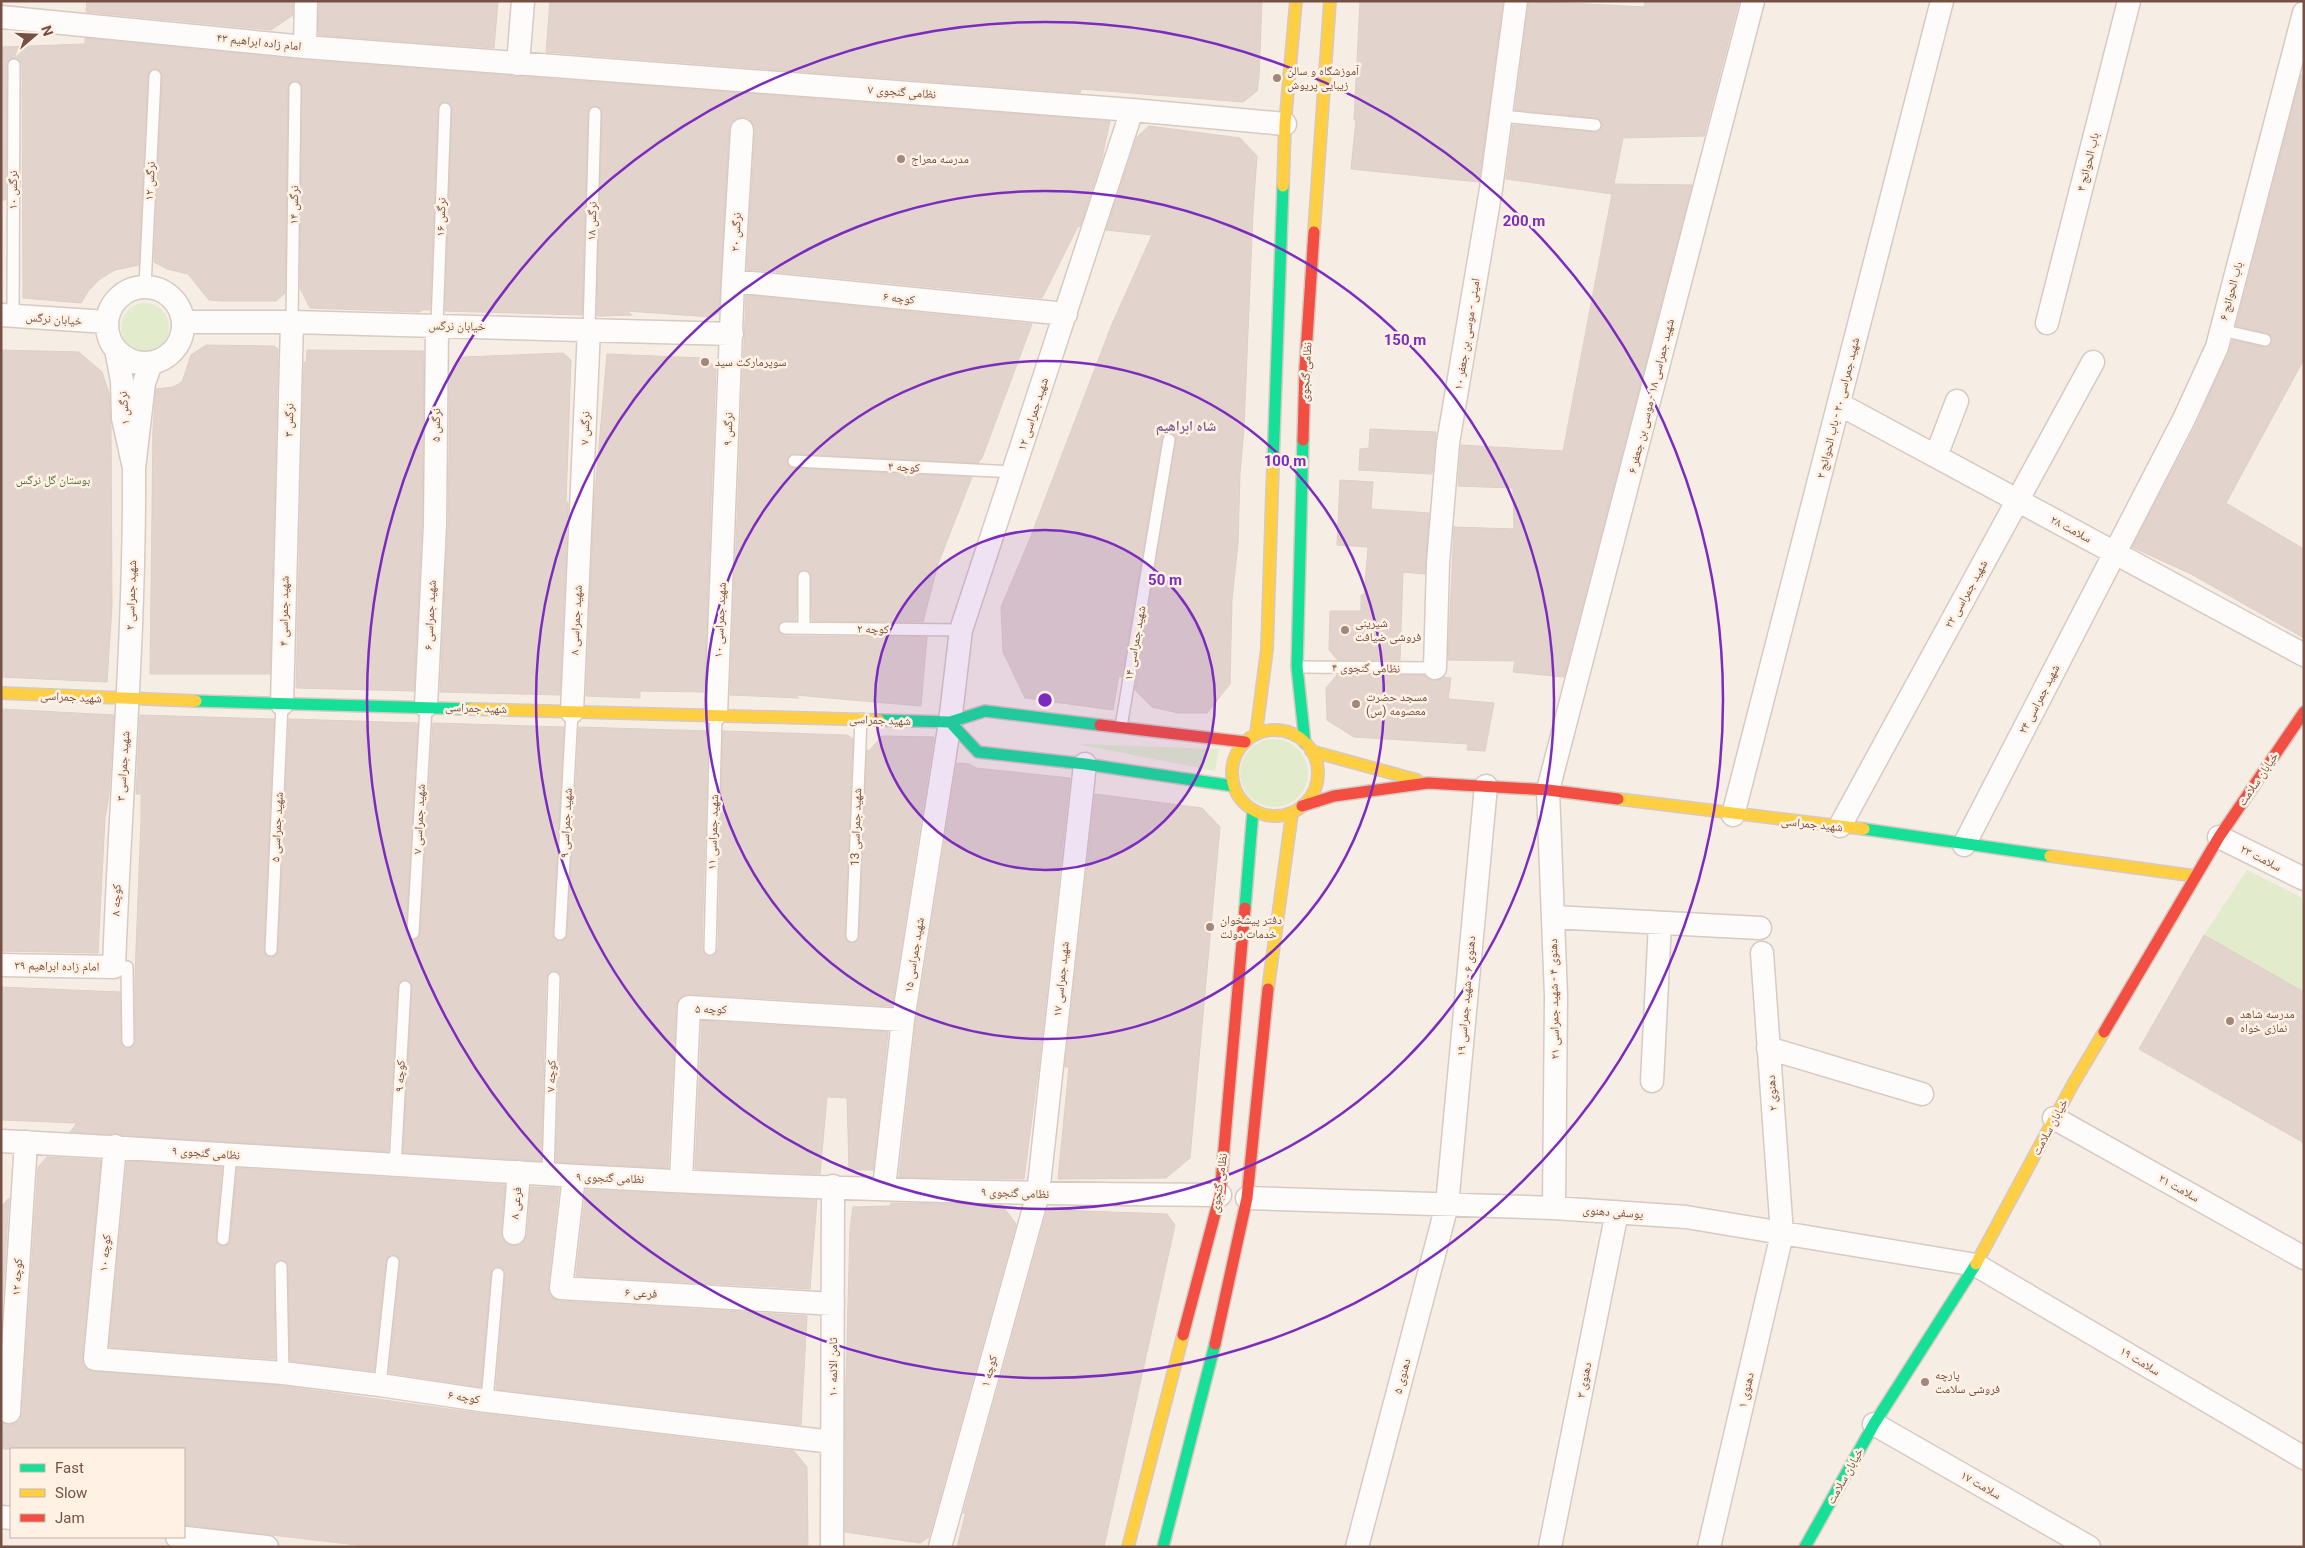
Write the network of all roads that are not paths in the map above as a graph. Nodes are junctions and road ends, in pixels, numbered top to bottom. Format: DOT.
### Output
graph roads {
  1 [pos="306,1"];
  2 [pos="523,1"];
  3 [pos="1296,1"];
  4 [pos="1330,1"];
  5 [pos="1516,1"];
  6 [pos="1753,1"];
  7 [pos="1942,1"];
  8 [pos="2129,1"];
  9 [pos="2304,13"];
  10 [pos="1,16"];
  11 [pos="304,47"];
  12 [pos="518,64"];
  13 [pos="14,65"];
  14 [pos="155,76"];
  15 [pos="295,88"];
  16 [pos="446,110"];
  17 [pos="1132,110"];
  18 [pos="595,113"];
  19 [pos="1501,116"];
  20 [pos="1285,124"];
  21 [pos="1595,125"];
  22 [pos="742,130"];
  23 [pos="733,281"];
  24 [pos="145,287"];
  25 [pos="1066,314"];
  26 [pos="7,316"];
  27 [pos="107,322"];
  28 [pos="183,322"];
  29 [pos="292,322"];
  30 [pos="2047,323"];
  31 [pos="437,325"];
  32 [pos="589,329"];
  33 [pos="2221,330"];
  34 [pos="732,334"];
  35 [pos="2265,340"];
  36 [pos="116,349"];
  37 [pos="152,362"];
  38 [pos="2093,362"];
  39 [pos="1957,401"];
  40 [pos="1839,404"];
  41 [pos="1169,440"];
  42 [pos="1936,456"];
  43 [pos="794,461"];
  44 [pos="134,468"];
  45 [pos="1015,472"];
  46 [pos="134,490"];
  47 [pos="2017,501"];
  48 [pos="286,519"];
  49 [pos="435,525"];
  50 [pos="725,525"];
  51 [pos="581,528"];
  52 [pos="2115,552"];
  53 [pos="804,577"];
  54 [pos="785,628"];
  55 [pos="804,628"];
  56 [pos="961,630"];
  57 [pos="2304,655"];
  58 [pos="1297,667"];
  59 [pos="1435,668"];
  60 [pos="1,693"];
  61 [pos="128,699"];
  62 [pos="282,704"];
  63 [pos="426,706"];
  64 [pos="572,712"];
  65 [pos="2304,712"];
  66 [pos="716,714"];
  67 [pos="861,719"];
  68 [pos="950,722"];
  69 [pos="1121,727"];
  70 [pos="1256,734"];
  71 [pos="1245,742"];
  72 [pos="1308,747"];
  73 [pos="1085,764"];
  74 [pos="1428,783"];
  75 [pos="1234,786"];
  76 [pos="1486,786"];
  77 [pos="1548,790"];
  78 [pos="1253,810"];
  79 [pos="1297,810"];
  80 [pos="1733,815"];
  81 [pos="1840,826"];
  82 [pos="119,832"];
  83 [pos="2219,836"];
  84 [pos="1964,845"];
  85 [pos="2195,876"];
  86 [pos="2304,879"];
  87 [pos="1553,917"];
  88 [pos="1660,923"];
  89 [pos="1760,928"];
  90 [pos="413,933"];
  91 [pos="560,934"];
  92 [pos="852,936"];
  93 [pos="710,949"];
  94 [pos="271,950"];
  95 [pos="1762,953"];
  96 [pos="1,965"];
  97 [pos="114,967"];
  98 [pos="554,978"];
  99 [pos="405,987"];
  100 [pos="903,1020"];
  101 [pos="128,1041"];
  102 [pos="1768,1048"];
  103 [pos="1652,1081"];
  104 [pos="1922,1094"];
  105 [pos="2054,1118"];
  106 [pos="1,1141"];
  107 [pos="26,1142"];
  108 [pos="115,1146"];
  109 [pos="231,1154"];
  110 [pos="395,1166"];
  111 [pos="519,1172"];
  112 [pos="548,1174"];
  113 [pos="574,1176"];
  114 [pos="681,1180"];
  115 [pos="833,1186"];
  116 [pos="884,1188"];
  117 [pos="1038,1194"];
  118 [pos="1220,1195"];
  119 [pos="1247,1198"];
  120 [pos="1447,1205"];
  121 [pos="1554,1208"];
  122 [pos="1617,1212"];
  123 [pos="514,1233"];
  124 [pos="1782,1234"];
  125 [pos="222,1239"];
  126 [pos="2304,1258"];
  127 [pos="393,1262"];
  128 [pos="1976,1265"];
  129 [pos="281,1267"];
  130 [pos="498,1274"];
  131 [pos="833,1304"];
  132 [pos="96,1359"];
  133 [pos="283,1373"];
  134 [pos="380,1385"];
  135 [pos="488,1401"];
  136 [pos="9,1412"];
  137 [pos="1874,1424"];
  138 [pos="832,1442"];
  139 [pos="2304,1458"];
  140 [pos="185,1538"];
  141 [pos="267,1547"];
  142 [pos="832,1547"];
  143 [pos="940,1547"];
  144 [pos="1128,1547"];
  145 [pos="1163,1547"];
  146 [pos="1357,1547"];
  147 [pos="1550,1547"];
  148 [pos="1709,1547"];
  149 [pos="1805,1547"];
  150 [pos="2089,1547"];
  1 -- 11 [label="street"];
  2 -- 12 [label="street"];
  3 -- 20 [label="street"];
  4 -- 58 [label="street, نظامی گنجوی"];
  5 -- 19 [label="street, امینی - موسی بن جعفر ۱۰"];
  6 -- 77 [label="street, شهید جمراسی ۱۸ - موسی بن جعفر ۶"];
  7 -- 40 [label="street, شهید جمراسی ۲۰ - باب الحوائج ۲"];
  8 -- 30 [label="street, باب الحوائج ۴"];
  9 -- 33 [label="street, باب الحوائج ۶"];
  10 -- 11 [label="street, امام زاده ابراهیم ۴۳"];
  11 -- 12 [label="street, امام زاده ابراهیم ۴۳"];
  12 -- 17 [label="street, نظامی گنجوی ۷"];
  13 -- 26 [label="lane, نرگس ۱۰"];
  14 -- 24 [label="lane, نرگس ۱۲"];
  15 -- 29 [label="lane, نرگس ۱۴"];
  16 -- 31 [label="lane, نرگس ۱۶"];
  17 -- 20 [label="street, نظامی گنجوی ۷"];
  17 -- 25 [label="street, شهید جمراسی ۱۲"];
  18 -- 32 [label="lane, نرگس ۱۸"];
  19 -- 21 [label="lane"];
  19 -- 59 [label="street, امینی - موسی بن جعفر ۱۰"];
  20 -- 70 [label="street"];
  22 -- 23 [label="street, نرگس ۲۰"];
  23 -- 25 [label="street, کوچه ۶"];
  23 -- 34 [label="street, نرگس ۲۰"];
  24 -- 27 [label="street"];
  24 -- 28 [label="street"];
  25 -- 45 [label="street, شهید جمراسی ۱۲"];
  26 -- 27 [label="street, خیابان نرگس"];
  27 -- 36 [label="street"];
  28 -- 29 [label="street, خیابان نرگس"];
  28 -- 37 [label="street"];
  29 -- 31 [label="street, خیابان نرگس"];
  29 -- 48 [label="street, نرگس ۳"];
  31 -- 32 [label="street, خیابان نرگس"];
  31 -- 49 [label="street, نرگس ۵"];
  32 -- 34 [label="street, خیابان نرگس"];
  32 -- 51 [label="street, نرگس ۷"];
  33 -- 35 [label="lane"];
  33 -- 52 [label="street, باب الحوائج ۶"];
  34 -- 50 [label="street, نرگس ۹"];
  36 -- 37 [label="street"];
  36 -- 44 [label="street, نرگس ۱"];
  37 -- 44 [label="street, نرگس ۱"];
  38 -- 47 [label="street, شهید جمراسی ۲۲"];
  39 -- 42 [label="street"];
  40 -- 42 [label="street, سلامت ۲۸"];
  40 -- 80 [label="street, شهید جمراسی ۲۰ - باب الحوائج ۲"];
  41 -- 69 [label="lane, شهید جمراسی ۱۴"];
  42 -- 47 [label="street, سلامت ۲۸"];
  43 -- 45 [label="lane, کوچه ۴"];
  44 -- 46 [label="street, نرگس ۱"];
  45 -- 56 [label="street, شهید جمراسی ۱۲"];
  46 -- 61 [label="street, شهید جمراسی ۲"];
  47 -- 52 [label="street, سلامت ۲۸"];
  47 -- 81 [label="street, شهید جمراسی ۲۲"];
  48 -- 62 [label="street, شهید جمراسی ۴"];
  49 -- 63 [label="street, شهید جمراسی ۶"];
  50 -- 66 [label="street, شهید جمراسی ۱۰"];
  51 -- 64 [label="street, شهید جمراسی ۸"];
  52 -- 57 [label="street, سلامت ۲۸"];
  52 -- 84 [label="street, شهید جمراسی ۲۴"];
  53 -- 55 [label="lane"];
  54 -- 55 [label="lane, کوچه ۲"];
  55 -- 56 [label="lane, کوچه ۲"];
  56 -- 68 [label="street, شهید جمراسی ۱۲"];
  58 -- 59 [label="lane, نظامی گنجوی ۴"];
  58 -- 72 [label="street, نظامی گنجوی"];
  60 -- 61 [label="street, شهید جمراسی"];
  61 -- 62 [label="street, شهید جمراسی"];
  61 -- 82 [label="street, شهید جمراسی ۳"];
  62 -- 63 [label="street, شهید جمراسی"];
  62 -- 94 [label="lane, شهید جمراسی ۵"];
  63 -- 64 [label="street, شهید جمراسی"];
  63 -- 90 [label="lane, شهید جمراسی ۷"];
  64 -- 66 [label="street, شهید جمراسی"];
  64 -- 91 [label="lane, شهید جمراسی ۹"];
  65 -- 83 [label="street, خیابان سلامت"];
  66 -- 67 [label="street, شهید جمراسی"];
  66 -- 93 [label="lane, شهید جمراسی ۱۱"];
  67 -- 68 [label="street, شهید جمراسی"];
  67 -- 92 [label="lane, شهید جمراسی 13"];
  68 -- 69 [label="street, شهید جمراسی"];
  68 -- 73 [label="street"];
  68 -- 100 [label="street, شهید جمراسی ۱۵"];
  69 -- 71 [label="street, شهید جمراسی"];
  70 -- 71 [label="street"];
  70 -- 72 [label="street"];
  71 -- 75 [label="street"];
  72 -- 74 [label="street"];
  72 -- 79 [label="street"];
  73 -- 75 [label="street"];
  73 -- 117 [label="street, شهید جمراسی ۱۷"];
  74 -- 76 [label="street, شهید جمراسی"];
  74 -- 79 [label="street"];
  75 -- 78 [label="street"];
  76 -- 77 [label="street, شهید جمراسی"];
  76 -- 120 [label="street, دهنوی ۶ - شهید جمراسی ۱۹"];
  77 -- 80 [label="street, شهید جمراسی"];
  77 -- 87 [label="street, دهنوی ۴ - شهید جمراسی ۲۱"];
  78 -- 79 [label="street"];
  78 -- 118 [label="street, نظامی گنجوی"];
  79 -- 119 [label="street"];
  80 -- 81 [label="street, شهید جمراسی"];
  81 -- 84 [label="street, شهید جمراسی"];
  82 -- 97 [label="street, کوچه ۸"];
  83 -- 85 [label="street, خیابان سلامت"];
  83 -- 86 [label="street, سلامت ۲۳"];
  84 -- 85 [label="street, شهید جمراسی"];
  85 -- 105 [label="street, خیابان سلامت"];
  87 -- 88 [label="street"];
  87 -- 121 [label="street, دهنوی ۴ - شهید جمراسی ۲۱"];
  88 -- 89 [label="street"];
  88 -- 103 [label="street"];
  95 -- 102 [label="street, دهنوی ۲"];
  96 -- 97 [label="street, امام زاده ابراهیم ۳۹"];
  97 -- 101 [label="lane"];
  98 -- 112 [label="lane, کوچه ۷"];
  99 -- 110 [label="lane, کوچه ۹"];
  100 -- 114 [label="street, کوچه ۵"];
  100 -- 116 [label="street, شهید جمراسی ۱۵"];
  102 -- 104 [label="street"];
  102 -- 124 [label="street, دهنوی ۲"];
  105 -- 126 [label="street, سلامت ۲۱"];
  105 -- 128 [label="street, خیابان سلامت"];
  106 -- 107 [label="street, نظامی گنجوی ۹"];
  107 -- 108 [label="street, نظامی گنجوی ۹"];
  107 -- 136 [label="street, کوچه ۱۲"];
  108 -- 109 [label="street, نظامی گنجوی ۹"];
  108 -- 132 [label="street, کوچه ۱۰"];
  109 -- 110 [label="street, نظامی گنجوی ۹"];
  109 -- 125 [label="lane"];
  110 -- 111 [label="street, نظامی گنجوی ۹"];
  111 -- 112 [label="street, نظامی گنجوی ۹"];
  111 -- 123 [label="street, فرعی ۸"];
  112 -- 113 [label="street, نظامی گنجوی ۹"];
  113 -- 114 [label="street, نظامی گنجوی ۹"];
  113 -- 131 [label="street, فرعی ۶"];
  114 -- 115 [label="street, نظامی گنجوی ۹"];
  115 -- 116 [label="street, نظامی گنجوی ۹"];
  115 -- 131 [label="street, ثامن الائمه ۱۰"];
  116 -- 117 [label="street, نظامی گنجوی ۹"];
  117 -- 118 [label="street, نظامی گنجوی ۹"];
  117 -- 143 [label="street, کوچه ۱"];
  118 -- 144 [label="street, نظامی گنجوی"];
  119 -- 120 [label="street, یوسفی دهنوی"];
  119 -- 145 [label="street"];
  120 -- 121 [label="street, یوسفی دهنوی"];
  120 -- 146 [label="street, دهنوی ۵"];
  121 -- 122 [label="street, یوسفی دهنوی"];
  122 -- 124 [label="street, یوسفی دهنوی"];
  122 -- 147 [label="street, دهنوی ۳"];
  124 -- 128 [label="street, یوسفی دهنوی"];
  124 -- 148 [label="street, دهنوی ۱"];
  127 -- 134 [label="lane"];
  128 -- 137 [label="street, خیابان سلامت"];
  128 -- 139 [label="street, سلامت ۱۹"];
  129 -- 133 [label="lane"];
  130 -- 135 [label="lane"];
  131 -- 138 [label="street, ثامن الائمه ۱۰"];
  132 -- 133 [label="street, کوچه ۶"];
  133 -- 134 [label="street, کوچه ۶"];
  134 -- 135 [label="street, کوچه ۶"];
  135 -- 138 [label="street, کوچه ۶"];
  137 -- 149 [label="street, خیابان سلامت"];
  137 -- 150 [label="street, سلامت ۱۷"];
  138 -- 142 [label="street, ثامن الائمه ۱۰"];
  140 -- 141 [label="street"];
}
